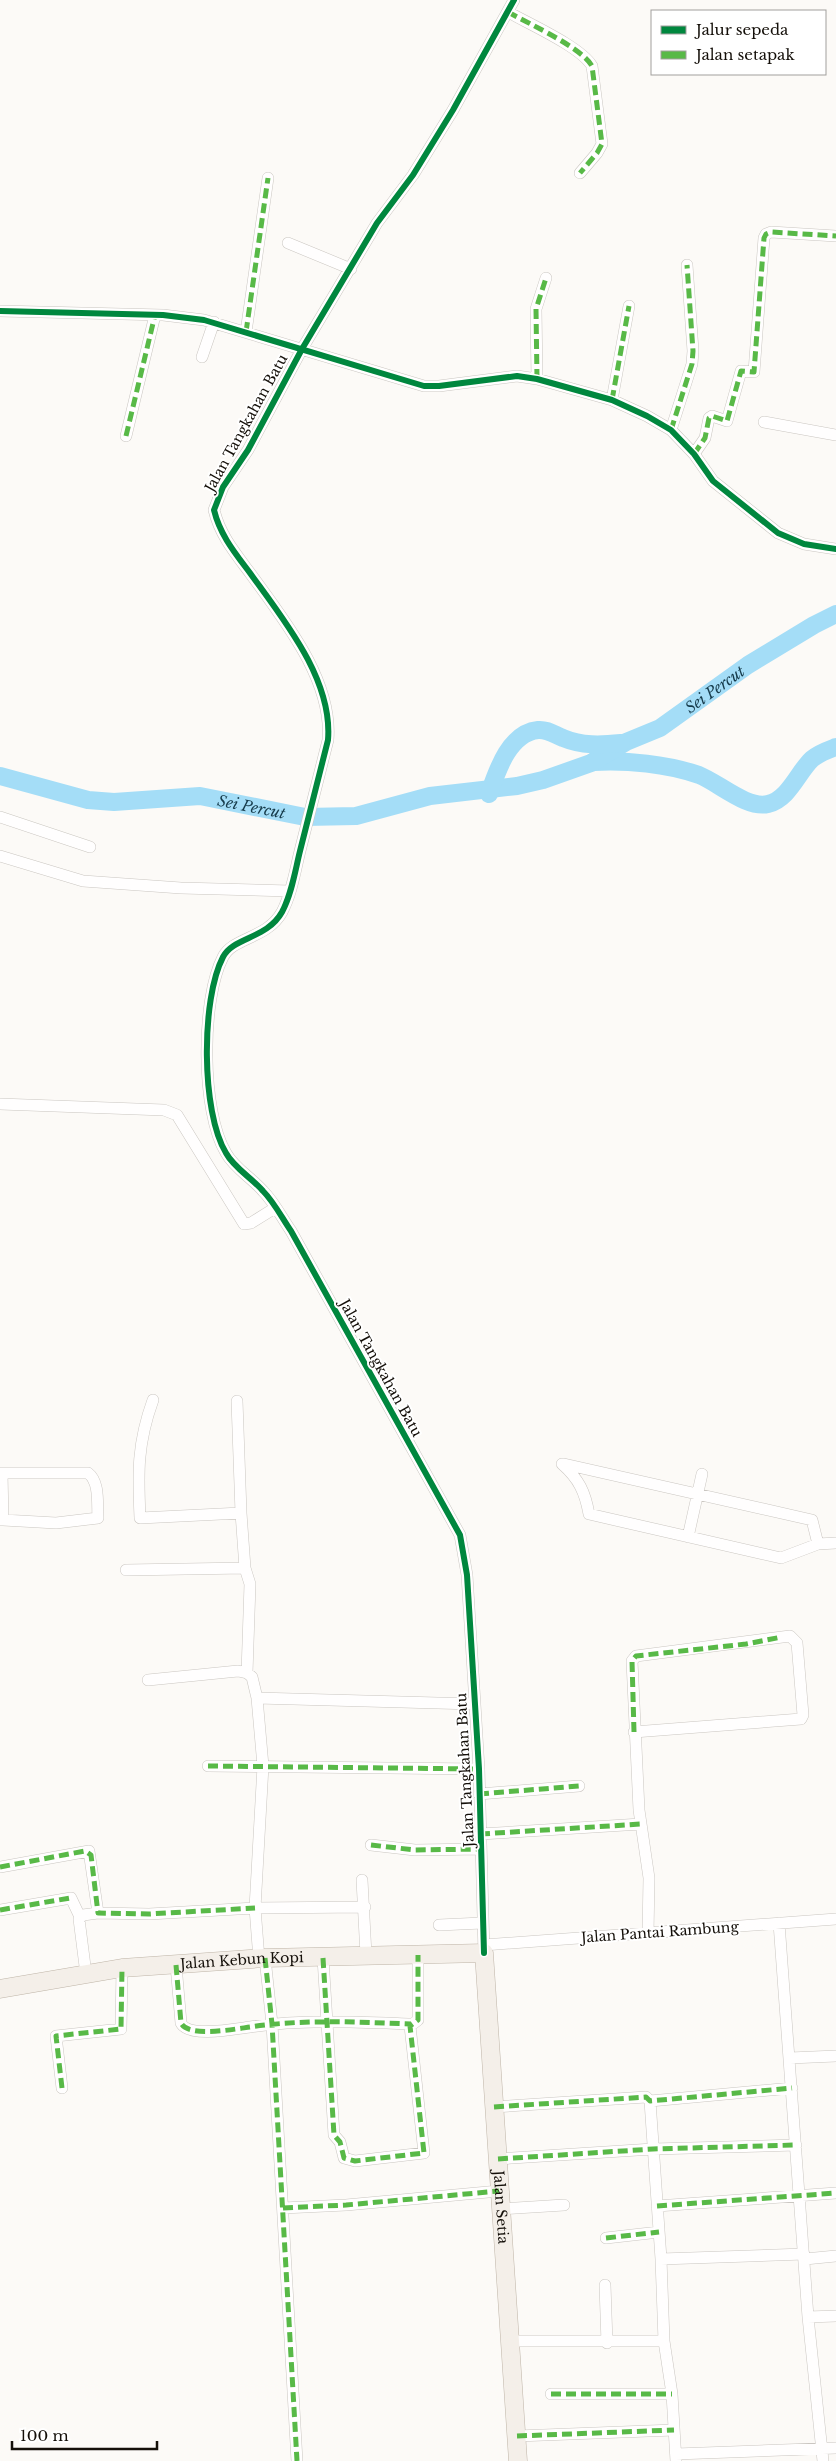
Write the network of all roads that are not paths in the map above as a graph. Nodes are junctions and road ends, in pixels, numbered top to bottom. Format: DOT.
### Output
graph roads {
  1 [pos="514,0"];
  2 [pos="508,12"];
  3 [pos="580,173"];
  4 [pos="268,178"];
  5 [pos="836,236"];
  6 [pos="288,243"];
  7 [pos="687,265"];
  8 [pos="351,269"];
  9 [pos="546,278"];
  10 [pos="629,306"];
  11 [pos="0,312"];
  12 [pos="155,315"];
  13 [pos="214,322"];
  14 [pos="246,332"];
  15 [pos="302,349"];
  16 [pos="202,357"];
  17 [pos="537,379"];
  18 [pos="612,400"];
  19 [pos="764,422"];
  20 [pos="671,430"];
  21 [pos="836,434"];
  22 [pos="126,436"];
  23 [pos="694,454"];
  24 [pos="836,549"];
  25 [pos="0,817"];
  26 [pos="90,847"];
  27 [pos="0,856"];
  28 [pos="290,891"];
  29 [pos="0,1104"];
  30 [pos="275,1208"];
  31 [pos="153,1400"];
  32 [pos="237,1401"];
  33 [pos="1,1473"];
  34 [pos="702,1474"];
  35 [pos="698,1494"];
  36 [pos="241,1513"];
  37 [pos="2,1520"];
  38 [pos="688,1537"];
  39 [pos="836,1543"];
  40 [pos="818,1544"];
  41 [pos="245,1568"];
  42 [pos="126,1570"];
  43 [pos="247,1672"];
  44 [pos="148,1680"];
  45 [pos="257,1698"];
  46 [pos="474,1704"];
  47 [pos="634,1732"];
  48 [pos="208,1766"];
  49 [pos="263,1766"];
  50 [pos="479,1768"];
  51 [pos="579,1786"];
  52 [pos="479,1794"];
  53 [pos="641,1824"];
  54 [pos="480,1834"];
  55 [pos="370,1845"];
  56 [pos="481,1849"];
  57 [pos="0,1867"];
  58 [pos="362,1880"];
  59 [pos="365,1907"];
  60 [pos="255,1908"];
  61 [pos="0,1910"];
  62 [pos="98,1913"];
  63 [pos="80,1917"];
  64 [pos="836,1919"];
  65 [pos="482,1922"];
  66 [pos="779,1923"];
  67 [pos="439,1925"];
  68 [pos="648,1934"];
  69 [pos="484,1949"];
  70 [pos="366,1955"];
  71 [pos="418,1956"];
  72 [pos="324,1958"];
  73 [pos="262,1959"];
  74 [pos="176,1965"];
  75 [pos="122,1968"];
  76 [pos="86,1974"];
  77 [pos="0,1989"];
  78 [pos="326,2020"];
  79 [pos="272,2024"];
  80 [pos="411,2024"];
  81 [pos="836,2056"];
  82 [pos="790,2058"];
  83 [pos="62,2088"];
  84 [pos="792,2088"];
  85 [pos="650,2101"];
  86 [pos="494,2107"];
  87 [pos="796,2145"];
  88 [pos="653,2150"];
  89 [pos="498,2159"];
  90 [pos="499,2190"];
  91 [pos="836,2193"];
  92 [pos="800,2196"];
  93 [pos="564,2205"];
  94 [pos="657,2206"];
  95 [pos="283,2208"];
  96 [pos="501,2209"];
  97 [pos="659,2232"];
  98 [pos="606,2238"];
  99 [pos="836,2256"];
  100 [pos="804,2257"];
  101 [pos="661,2259"];
  102 [pos="605,2285"];
  103 [pos="836,2316"];
  104 [pos="808,2317"];
  105 [pos="511,2341"];
  106 [pos="664,2341"];
  107 [pos="607,2343"];
  108 [pos="551,2394"];
  109 [pos="672,2394"];
  110 [pos="674,2430"];
  111 [pos="517,2436"];
  112 [pos="836,2448"];
  113 [pos="822,2455"];
  114 [pos="676,2457"];
  115 [pos="297,2461"];
  116 [pos="518,2461"];
  1 -- 2 [label="street, Jalan Tangkahan Batu"];
  2 -- 3 [label="street"];
  2 -- 8 [label="street, Jalan Tangkahan Batu"];
  4 -- 14 [label="street"];
  5 -- 23 [label="street"];
  6 -- 8 [label="street"];
  7 -- 20 [label="street"];
  8 -- 15 [label="street, Jalan Tangkahan Batu"];
  9 -- 17 [label="street"];
  10 -- 18 [label="street"];
  11 -- 12 [label="street"];
  12 -- 13 [label="street"];
  12 -- 22 [label="street"];
  13 -- 14 [label="street"];
  13 -- 16 [label="street"];
  14 -- 15 [label="street"];
  15 -- 17 [label="street"];
  15 -- 28 [label="street, Jalan Tangkahan Batu"];
  17 -- 18 [label="street"];
  18 -- 20 [label="street"];
  19 -- 21 [label="street"];
  20 -- 23 [label="street"];
  23 -- 24 [label="street"];
  25 -- 26 [label="street"];
  27 -- 28 [label="street"];
  28 -- 30 [label="street, Jalan Tangkahan Batu"];
  29 -- 30 [label="street"];
  30 -- 46 [label="street, Jalan Tangkahan Batu"];
  31 -- 36 [label="street"];
  32 -- 36 [label="street"];
  33 -- 37 [label="street"];
  33 -- 37 [label="street"];
  34 -- 35 [label="street"];
  35 -- 38 [label="street"];
  35 -- 38 [label="street"];
  35 -- 40 [label="street"];
  36 -- 41 [label="street"];
  38 -- 40 [label="street"];
  39 -- 40 [label="street"];
  41 -- 42 [label="street"];
  41 -- 43 [label="street"];
  43 -- 44 [label="street"];
  43 -- 45 [label="street"];
  45 -- 46 [label="street"];
  45 -- 49 [label="street"];
  46 -- 50 [label="street, Jalan Tangkahan Batu"];
  47 -- 47 [label="street"];
  47 -- 53 [label="street"];
  48 -- 49 [label="street"];
  49 -- 50 [label="street"];
  49 -- 60 [label="street"];
  50 -- 52 [label="street, Jalan Tangkahan Batu"];
  51 -- 52 [label="street"];
  52 -- 54 [label="street, Jalan Tangkahan Batu"];
  53 -- 54 [label="street"];
  53 -- 68 [label="street"];
  54 -- 56 [label="street, Jalan Tangkahan Batu"];
  55 -- 56 [label="street"];
  56 -- 65 [label="street, Jalan Tangkahan Batu"];
  57 -- 62 [label="street"];
  58 -- 59 [label="street"];
  59 -- 60 [label="street"];
  59 -- 70 [label="street"];
  60 -- 62 [label="street"];
  60 -- 73 [label="street"];
  61 -- 63 [label="street"];
  62 -- 63 [label="street"];
  63 -- 76 [label="street"];
  64 -- 66 [label="street, Jalan Pantai Rambung"];
  65 -- 67 [label="street"];
  65 -- 69 [label="street, Jalan Tangkahan Batu"];
  66 -- 68 [label="street, Jalan Pantai Rambung"];
  66 -- 82 [label="street"];
  68 -- 69 [label="street, Jalan Pantai Rambung"];
  69 -- 71 [label="main road, Jalan Kebun Kopi"];
  69 -- 86 [label="main road, Jalan Setia"];
  70 -- 71 [label="main road, Jalan Kebun Kopi"];
  70 -- 72 [label="main road, Jalan Kebun Kopi"];
  71 -- 80 [label="street"];
  72 -- 73 [label="main road, Jalan Kebun Kopi"];
  72 -- 78 [label="street"];
  73 -- 74 [label="main road, Jalan Kebun Kopi"];
  73 -- 79 [label="street"];
  74 -- 75 [label="main road, Jalan Kebun Kopi"];
  74 -- 79 [label="street"];
  75 -- 76 [label="main road, Jalan Kebun Kopi"];
  75 -- 83 [label="street"];
  76 -- 77 [label="main road, Jalan Kebun Kopi"];
  78 -- 79 [label="street"];
  78 -- 80 [label="street"];
  78 -- 80 [label="street"];
  79 -- 95 [label="street"];
  81 -- 82 [label="street"];
  82 -- 84 [label="street"];
  84 -- 85 [label="street"];
  84 -- 87 [label="street"];
  85 -- 86 [label="street"];
  85 -- 88 [label="street"];
  86 -- 89 [label="main road, Jalan Setia"];
  87 -- 88 [label="street"];
  87 -- 92 [label="street"];
  88 -- 89 [label="street"];
  88 -- 94 [label="street"];
  89 -- 90 [label="main road, Jalan Setia"];
  90 -- 95 [label="street"];
  90 -- 96 [label="main road, Jalan Setia"];
  91 -- 92 [label="street"];
  92 -- 94 [label="street"];
  92 -- 100 [label="street"];
  93 -- 96 [label="street"];
  94 -- 97 [label="street"];
  95 -- 115 [label="street"];
  96 -- 105 [label="main road, Jalan Setia"];
  97 -- 98 [label="street"];
  97 -- 101 [label="street"];
  99 -- 100 [label="street"];
  100 -- 101 [label="street"];
  100 -- 104 [label="street"];
  101 -- 106 [label="street"];
  102 -- 107 [label="street"];
  103 -- 104 [label="street"];
  104 -- 113 [label="street"];
  105 -- 107 [label="street"];
  105 -- 111 [label="main road, Jalan Setia"];
  106 -- 107 [label="street"];
  106 -- 109 [label="street"];
  108 -- 109 [label="street"];
  109 -- 110 [label="street"];
  110 -- 111 [label="street"];
  110 -- 114 [label="street"];
  111 -- 116 [label="main road, Jalan Setia"];
  112 -- 113 [label="street"];
  113 -- 114 [label="street"];
}
